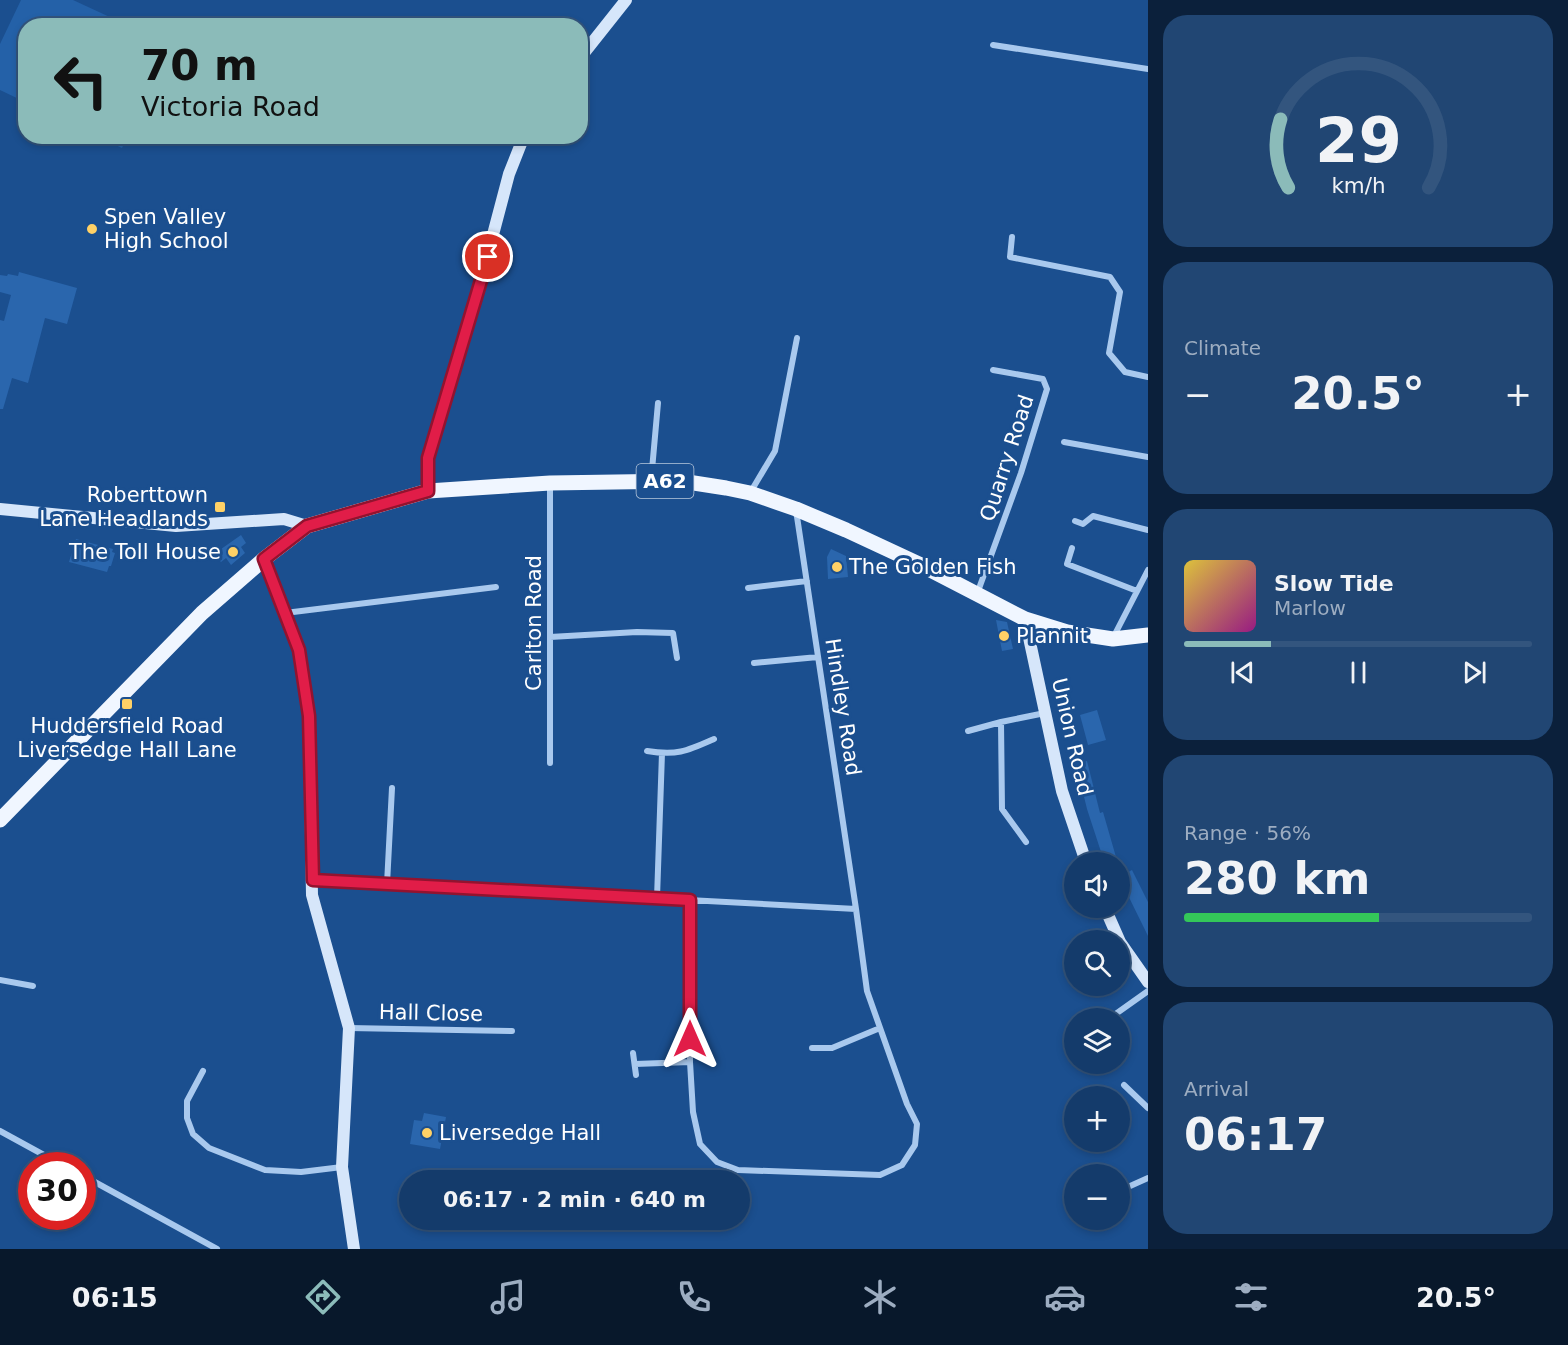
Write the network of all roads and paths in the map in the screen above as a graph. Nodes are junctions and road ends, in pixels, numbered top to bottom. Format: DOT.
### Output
graph roads {
  1 [pos="626,0"];
  2 [pos="993,45"];
  3 [pos="588,48"];
  4 [pos="1148,69"];
  5 [pos="521,144"];
  6 [pos="1012,237"];
  7 [pos="797,338"];
  8 [pos="993,370"];
  9 [pos="1148,377"];
  10 [pos="658,403"];
  11 [pos="1064,442"];
  12 [pos="1148,457"];
  13 [pos="651,481"];
  14 [pos="550,483"];
  15 [pos="428,491"];
  16 [pos="750,494"];
  17 [pos="0,509"];
  18 [pos="796,509"];
  19 [pos="1075,521"];
  20 [pos="307,526"];
  21 [pos="1148,530"];
  22 [pos="1072,548"];
  23 [pos="264,559"];
  24 [pos="1148,570"];
  25 [pos="807,581"];
  26 [pos="496,587"];
  27 [pos="748,588"];
  28 [pos="1137,591"];
  29 [pos="977,594"];
  30 [pos="285,614"];
  31 [pos="1025,619"];
  32 [pos="1148,635"];
  33 [pos="550,637"];
  34 [pos="1113,639"];
  35 [pos="818,657"];
  36 [pos="676,658"];
  37 [pos="754,663"];
  38 [pos="1045,713"];
  39 [pos="1001,722"];
  40 [pos="968,731"];
  41 [pos="714,739"];
  42 [pos="647,751"];
  43 [pos="662,753"];
  44 [pos="550,763"];
  45 [pos="392,788"];
  46 [pos="0,820"];
  47 [pos="1026,842"];
  48 [pos="1083,852"];
  49 [pos="313,880"];
  50 [pos="387,884"];
  51 [pos="657,898"];
  52 [pos="690,900"];
  53 [pos="856,909"];
  54 [pos="1109,918"];
  55 [pos="0,980"];
  56 [pos="1148,982"];
  57 [pos="33,986"];
  58 [pos="1148,991"];
  59 [pos="1124,1008"];
  60 [pos="349,1028"];
  61 [pos="880,1028"];
  62 [pos="512,1031"];
  63 [pos="812,1048"];
  64 [pos="633,1053"];
  65 [pos="690,1062"];
  66 [pos="635,1064"];
  67 [pos="203,1071"];
  68 [pos="636,1075"];
  69 [pos="1124,1085"];
  70 [pos="1148,1108"];
  71 [pos="0,1131"];
  72 [pos="38,1152"];
  73 [pos="342,1167"];
  74 [pos="1148,1178"];
  75 [pos="96,1184"];
  76 [pos="1130,1186"];
  77 [pos="217,1249"];
  78 [pos="354,1249"];
  1 -- 3 [label="street"];
  2 -- 4 [label="street"];
  5 -- 15 [label="street"];
  6 -- 9 [label="street"];
  7 -- 16 [label="street"];
  8 -- 29 [label="street, Quarry Road"];
  10 -- 13 [label="street"];
  11 -- 12 [label="street"];
  13 -- 14 [label="main road, A62"];
  13 -- 16 [label="main road, A62"];
  14 -- 15 [label="main road, A62"];
  14 -- 33 [label="street, Carlton Road"];
  15 -- 20 [label="main road, A62"];
  16 -- 18 [label="main road, A62"];
  17 -- 20 [label="street"];
  18 -- 25 [label="street, Hindley Road"];
  18 -- 29 [label="main road, A62"];
  19 -- 21 [label="street"];
  20 -- 23 [label="main road, A62"];
  22 -- 28 [label="street"];
  23 -- 30 [label="street"];
  23 -- 46 [label="main road, A62"];
  24 -- 28 [label="street"];
  25 -- 27 [label="street"];
  25 -- 35 [label="street, Hindley Road"];
  26 -- 30 [label="street"];
  28 -- 34 [label="street"];
  29 -- 31 [label="main road, A62"];
  30 -- 49 [label="street"];
  31 -- 34 [label="main road, A62"];
  31 -- 38 [label="street, Union Road"];
  32 -- 34 [label="main road, A62"];
  33 -- 36 [label="street"];
  33 -- 44 [label="street, Carlton Road"];
  35 -- 37 [label="street"];
  35 -- 53 [label="street, Hindley Road"];
  38 -- 39 [label="street"];
  38 -- 48 [label="street, Union Road"];
  39 -- 40 [label="street"];
  39 -- 47 [label="street"];
  41 -- 43 [label="street"];
  42 -- 43 [label="street"];
  43 -- 51 [label="street"];
  45 -- 50 [label="street"];
  49 -- 50 [label="street"];
  49 -- 60 [label="street"];
  50 -- 51 [label="street"];
  51 -- 52 [label="street"];
  52 -- 53 [label="street"];
  52 -- 65 [label="street, Hindley Road"];
  53 -- 61 [label="street, Hindley Road"];
  54 -- 56 [label="street"];
  55 -- 57 [label="street"];
  58 -- 59 [label="street"];
  60 -- 62 [label="street, Hall Close"];
  60 -- 73 [label="street"];
  61 -- 63 [label="street"];
  61 -- 65 [label="street, Hindley Road"];
  64 -- 66 [label="street"];
  65 -- 66 [label="street"];
  66 -- 68 [label="street"];
  67 -- 73 [label="street"];
  69 -- 70 [label="street"];
  71 -- 72 [label="street"];
  73 -- 78 [label="street"];
  74 -- 76 [label="street"];
  75 -- 77 [label="street"];
}
